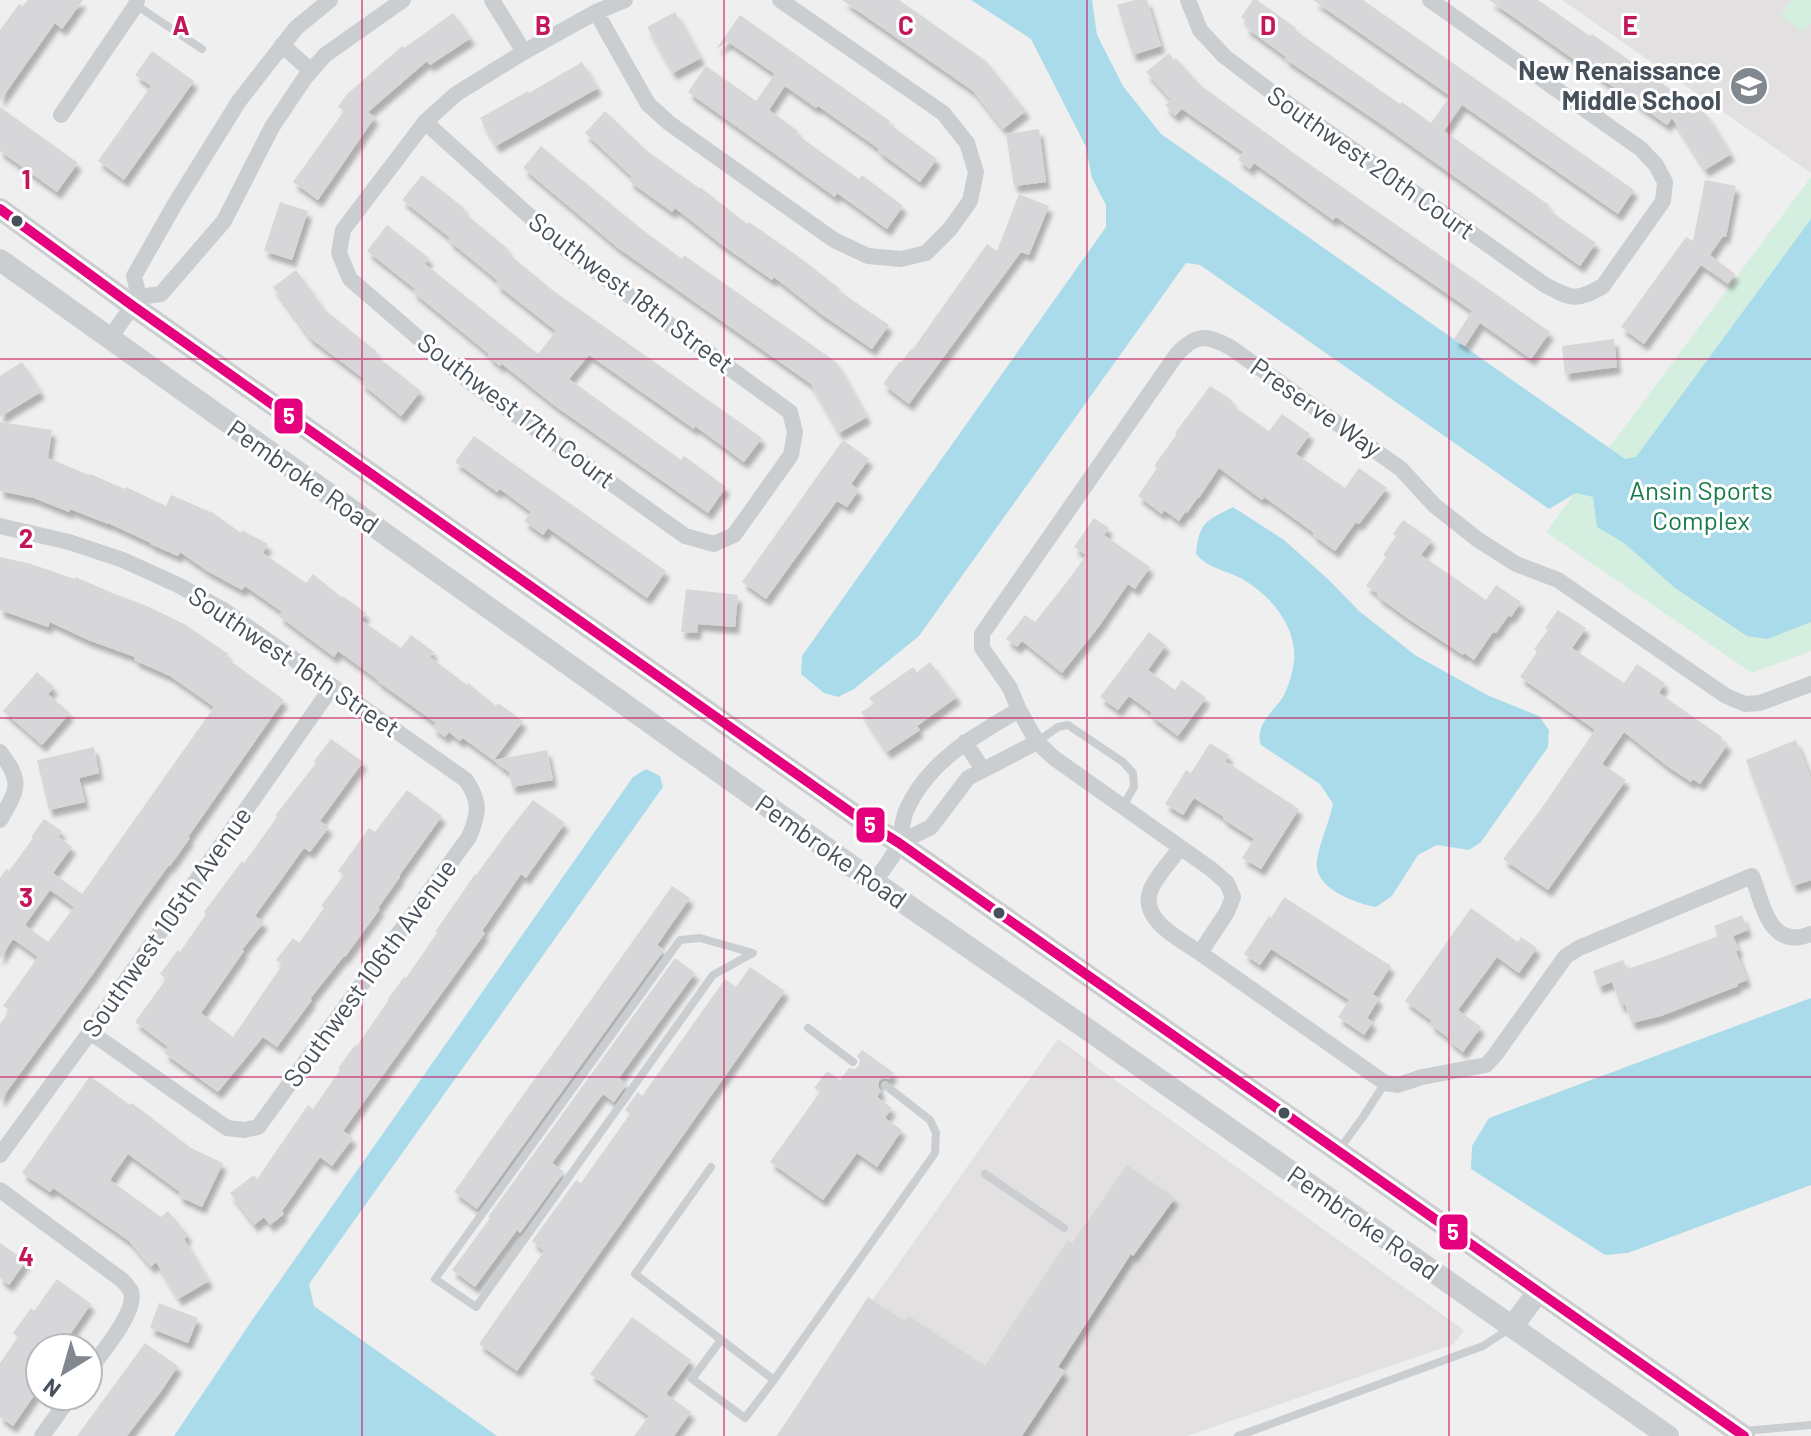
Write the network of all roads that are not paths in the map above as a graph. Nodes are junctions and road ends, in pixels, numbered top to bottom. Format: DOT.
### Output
graph roads {
  1 [pos="330,0"];
  2 [pos="403,0"];
  3 [pos="492,0"];
  4 [pos="625,0"];
  5 [pos="780,0"];
  6 [pos="1430,0"];
  7 [pos="137,2"];
  8 [pos="1188,2"];
  9 [pos="596,12"];
  10 [pos="282,45"];
  11 [pos="202,49"];
  12 [pos="524,52"];
  13 [pos="311,71"];
  14 [pos="61,115"];
  15 [pos="425,122"];
  16 [pos="0,209"];
  17 [pos="0,260"];
  18 [pos="136,302"];
  19 [pos="109,339"];
  20 [pos="0,526"];
  21 [pos="714,544"];
  22 [pos="1811,684"];
  23 [pos="332,687"];
  24 [pos="1019,710"];
  25 [pos="965,742"];
  26 [pos="1037,742"];
  27 [pos="0,752"];
  28 [pos="983,770"];
  29 [pos="476,801"];
  30 [pos="1122,807"];
  31 [pos="0,820"];
  32 [pos="899,843"];
  33 [pos="1180,848"];
  34 [pos="874,882"];
  35 [pos="1811,934"];
  36 [pos="753,953"];
  37 [pos="1200,953"];
  38 [pos="808,1028"];
  39 [pos="90,1032"];
  40 [pos="853,1062"];
  41 [pos="1385,1083"];
  42 [pos="885,1085"];
  43 [pos="1338,1151"];
  44 [pos="0,1155"];
  45 [pos="711,1167"];
  46 [pos="985,1174"];
  47 [pos="0,1190"];
  48 [pos="1064,1228"];
  49 [pos="1538,1292"];
  50 [pos="1512,1327"];
  51 [pos="721,1340"];
  52 [pos="104,1350"];
  53 [pos="774,1380"];
  54 [pos="59,1412"];
  55 [pos="1811,1425"];
  56 [pos="1741,1434"];
  57 [pos="42,1436"];
  58 [pos="1238,1436"];
  59 [pos="1668,1436"];
  1 -- 10 [label="street"];
  2 -- 13 [label="street"];
  3 -- 12 [label="street"];
  4 -- 9 [label="street"];
  5 -- 9 [label="street"];
  6 -- 8 [label="street, Southwest 20th Court"];
  7 -- 11 [label="lane"];
  7 -- 14 [label="street"];
  9 -- 12 [label="street"];
  10 -- 13 [label="street"];
  10 -- 18 [label="street"];
  12 -- 15 [label="street"];
  13 -- 18 [label="street"];
  15 -- 21 [label="street, Southwest 18th Street"];
  15 -- 21 [label="street, Southwest 17th Court"];
  16 -- 18 [label="main road, Pembroke Road"];
  17 -- 19 [label="main road, Pembroke Road"];
  18 -- 19 [label="street"];
  18 -- 32 [label="main road, Pembroke Road"];
  19 -- 34 [label="main road, Pembroke Road"];
  20 -- 23 [label="street, Southwest 16th Street"];
  22 -- 24 [label="street, Preserve Way"];
  23 -- 29 [label="street, Southwest 16th Street"];
  23 -- 39 [label="street, Southwest 105th Avenue"];
  24 -- 25 [label="street"];
  24 -- 26 [label="street, Preserve Way"];
  25 -- 28 [label="street"];
  25 -- 32 [label="street"];
  26 -- 28 [label="street"];
  26 -- 30 [label="street, Preserve Way"];
  26 -- 30 [label="lane"];
  27 -- 31 [label="street"];
  28 -- 32 [label="street"];
  29 -- 39 [label="street, Southwest 106th Avenue"];
  30 -- 33 [label="street, Preserve Way"];
  32 -- 34 [label="street"];
  32 -- 43 [label="main road, Pembroke Road"];
  33 -- 37 [label="street"];
  33 -- 37 [label="street, Preserve Way"];
  34 -- 50 [label="main road, Pembroke Road"];
  35 -- 41 [label="street"];
  36 -- 36 [label="lane"];
  37 -- 41 [label="street"];
  38 -- 40 [label="lane"];
  39 -- 44 [label="street, Southwest 105th Avenue"];
  41 -- 43 [label="lane"];
  42 -- 53 [label="lane"];
  43 -- 49 [label="main road, Pembroke Road"];
  45 -- 51 [label="lane"];
  46 -- 48 [label="lane"];
  47 -- 52 [label="street"];
  49 -- 50 [label="main road"];
  49 -- 56 [label="main road, Pembroke Road"];
  50 -- 58 [label="lane"];
  50 -- 59 [label="main road, Pembroke Road"];
  51 -- 53 [label="lane"];
  51 -- 53 [label="lane"];
  54 -- 57 [label="street"];
  55 -- 56 [label="lane"];
}
